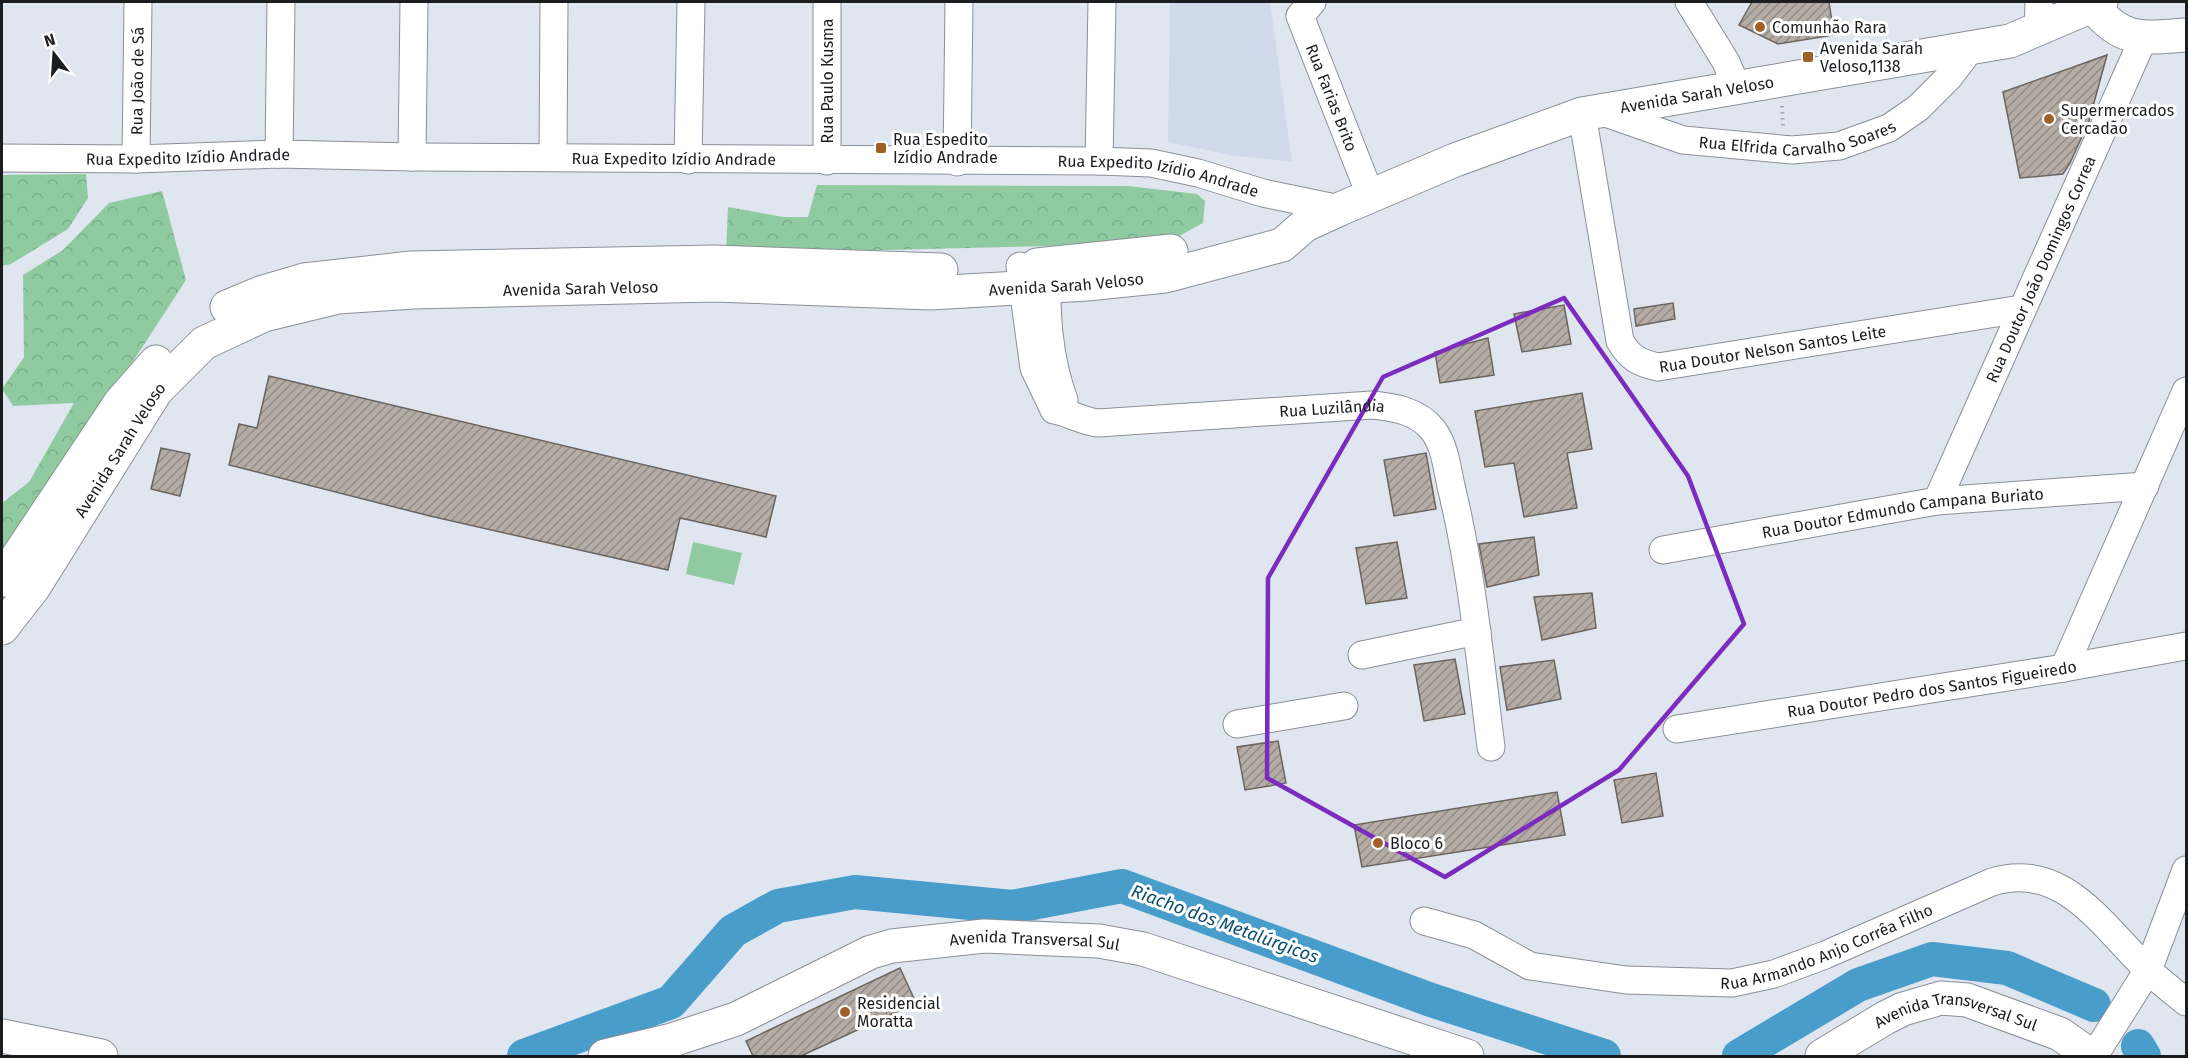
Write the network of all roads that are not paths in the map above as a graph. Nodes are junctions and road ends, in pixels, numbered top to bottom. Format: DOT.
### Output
graph roads {
  1 [pos="138,2"];
  2 [pos="281,2"];
  3 [pos="414,2"];
  4 [pos="554,2"];
  5 [pos="691,2"];
  6 [pos="827,2"];
  7 [pos="960,2"];
  8 [pos="1102,2"];
  9 [pos="1312,2"];
  10 [pos="1689,2"];
  11 [pos="2097,4"];
  12 [pos="2039,16"];
  13 [pos="2171,34"];
  14 [pos="1971,48"];
  15 [pos="1737,88"];
  16 [pos="1589,112"];
  17 [pos="279,154"];
  18 [pos="553,157"];
  19 [pos="2,158"];
  20 [pos="412,158"];
  21 [pos="136,159"];
  22 [pos="688,160"];
  23 [pos="827,160"];
  24 [pos="1099,161"];
  25 [pos="957,162"];
  26 [pos="1371,197"];
  27 [pos="1340,209"];
  28 [pos="1034,275"];
  29 [pos="2021,309"];
  30 [pos="2187,392"];
  31 [pos="1069,412"];
  32 [pos="2145,486"];
  33 [pos="1937,501"];
  34 [pos="1663,550"];
  35 [pos="2,580"];
  36 [pos="2,628"];
  37 [pos="1477,631"];
  38 [pos="2187,646"];
  39 [pos="1362,656"];
  40 [pos="2064,668"];
  41 [pos="1344,706"];
  42 [pos="1237,724"];
  43 [pos="1677,729"];
  44 [pos="1491,747"];
  45 [pos="2187,870"];
  46 [pos="1424,921"];
  47 [pos="2148,970"];
  48 [pos="2187,1002"];
  49 [pos="2,1036"];
  50 [pos="101,1056"];
  51 [pos="604,1056"];
  52 [pos="1467,1056"];
  53 [pos="1822,1056"];
  54 [pos="2092,1056"];
  1 -- 21 [label="street, Rua João de Sá"];
  2 -- 17 [label="street"];
  3 -- 20 [label="street"];
  4 -- 18 [label="street"];
  5 -- 22 [label="street"];
  6 -- 23 [label="street, Rua Paulo Kusma"];
  7 -- 25 [label="street"];
  8 -- 24 [label="street"];
  9 -- 26 [label="street, Rua Farias Brito"];
  10 -- 15 [label="street"];
  11 -- 12 [label="main road, Avenida Sarah Veloso"];
  11 -- 13 [label="main road"];
  12 -- 14 [label="main road, Avenida Sarah Veloso"];
  13 -- 29 [label="street, Rua Doutor João Domingos Correa"];
  14 -- 15 [label="main road, Avenida Sarah Veloso"];
  14 -- 16 [label="street, Rua Elfrida Carvalho Soares"];
  15 -- 16 [label="main road, Avenida Sarah Veloso"];
  16 -- 26 [label="main road, Avenida Sarah Veloso"];
  16 -- 29 [label="street, Rua Doutor Nelson Santos Leite"];
  17 -- 20 [label="street, Rua Expedito Izídio Andrade"];
  17 -- 21 [label="street, Rua Expedito Izídio Andrade"];
  18 -- 20 [label="street, Rua Expedito Izídio Andrade"];
  18 -- 22 [label="street, Rua Expedito Izídio Andrade"];
  19 -- 21 [label="street, Rua Expedito Izídio Andrade"];
  22 -- 23 [label="street, Rua Expedito Izídio Andrade"];
  23 -- 25 [label="street, Rua Expedito Izídio Andrade"];
  24 -- 25 [label="street, Rua Expedito Izídio Andrade"];
  24 -- 27 [label="street, Rua Expedito Izídio Andrade"];
  26 -- 27 [label="main road, Avenida Sarah Veloso"];
  27 -- 28 [label="main road, Avenida Sarah Veloso"];
  28 -- 31 [label="street"];
  28 -- 31 [label="street, Rua Luzilândia"];
  28 -- 35 [label="main road, Avenida Sarah Veloso"];
  28 -- 36 [label="main road, Avenida Sarah Veloso"];
  29 -- 33 [label="street, Rua Doutor João Domingos Correa"];
  30 -- 32 [label="street"];
  31 -- 37 [label="street, Rua Luzilândia"];
  32 -- 33 [label="street, Rua Doutor Edmundo Campana Buriato"];
  32 -- 40 [label="street"];
  33 -- 34 [label="street, Rua Doutor Edmundo Campana Buriato"];
  37 -- 39 [label="street"];
  37 -- 44 [label="street, Rua Luzilândia"];
  38 -- 40 [label="street, Rua Doutor Pedro dos Santos Figueiredo"];
  40 -- 43 [label="street, Rua Doutor Pedro dos Santos Figueiredo"];
  41 -- 42 [label="street"];
  45 -- 47 [label="street"];
  46 -- 47 [label="street, Rua Armando Anjo Corrêa Filho"];
  47 -- 48 [label="street, Rua Armando Anjo Corrêa Filho"];
  47 -- 54 [label="street"];
  49 -- 50 [label="main road"];
  51 -- 52 [label="main road, Avenida Transversal Sul"];
  53 -- 54 [label="main road, Avenida Transversal Sul"];
}
